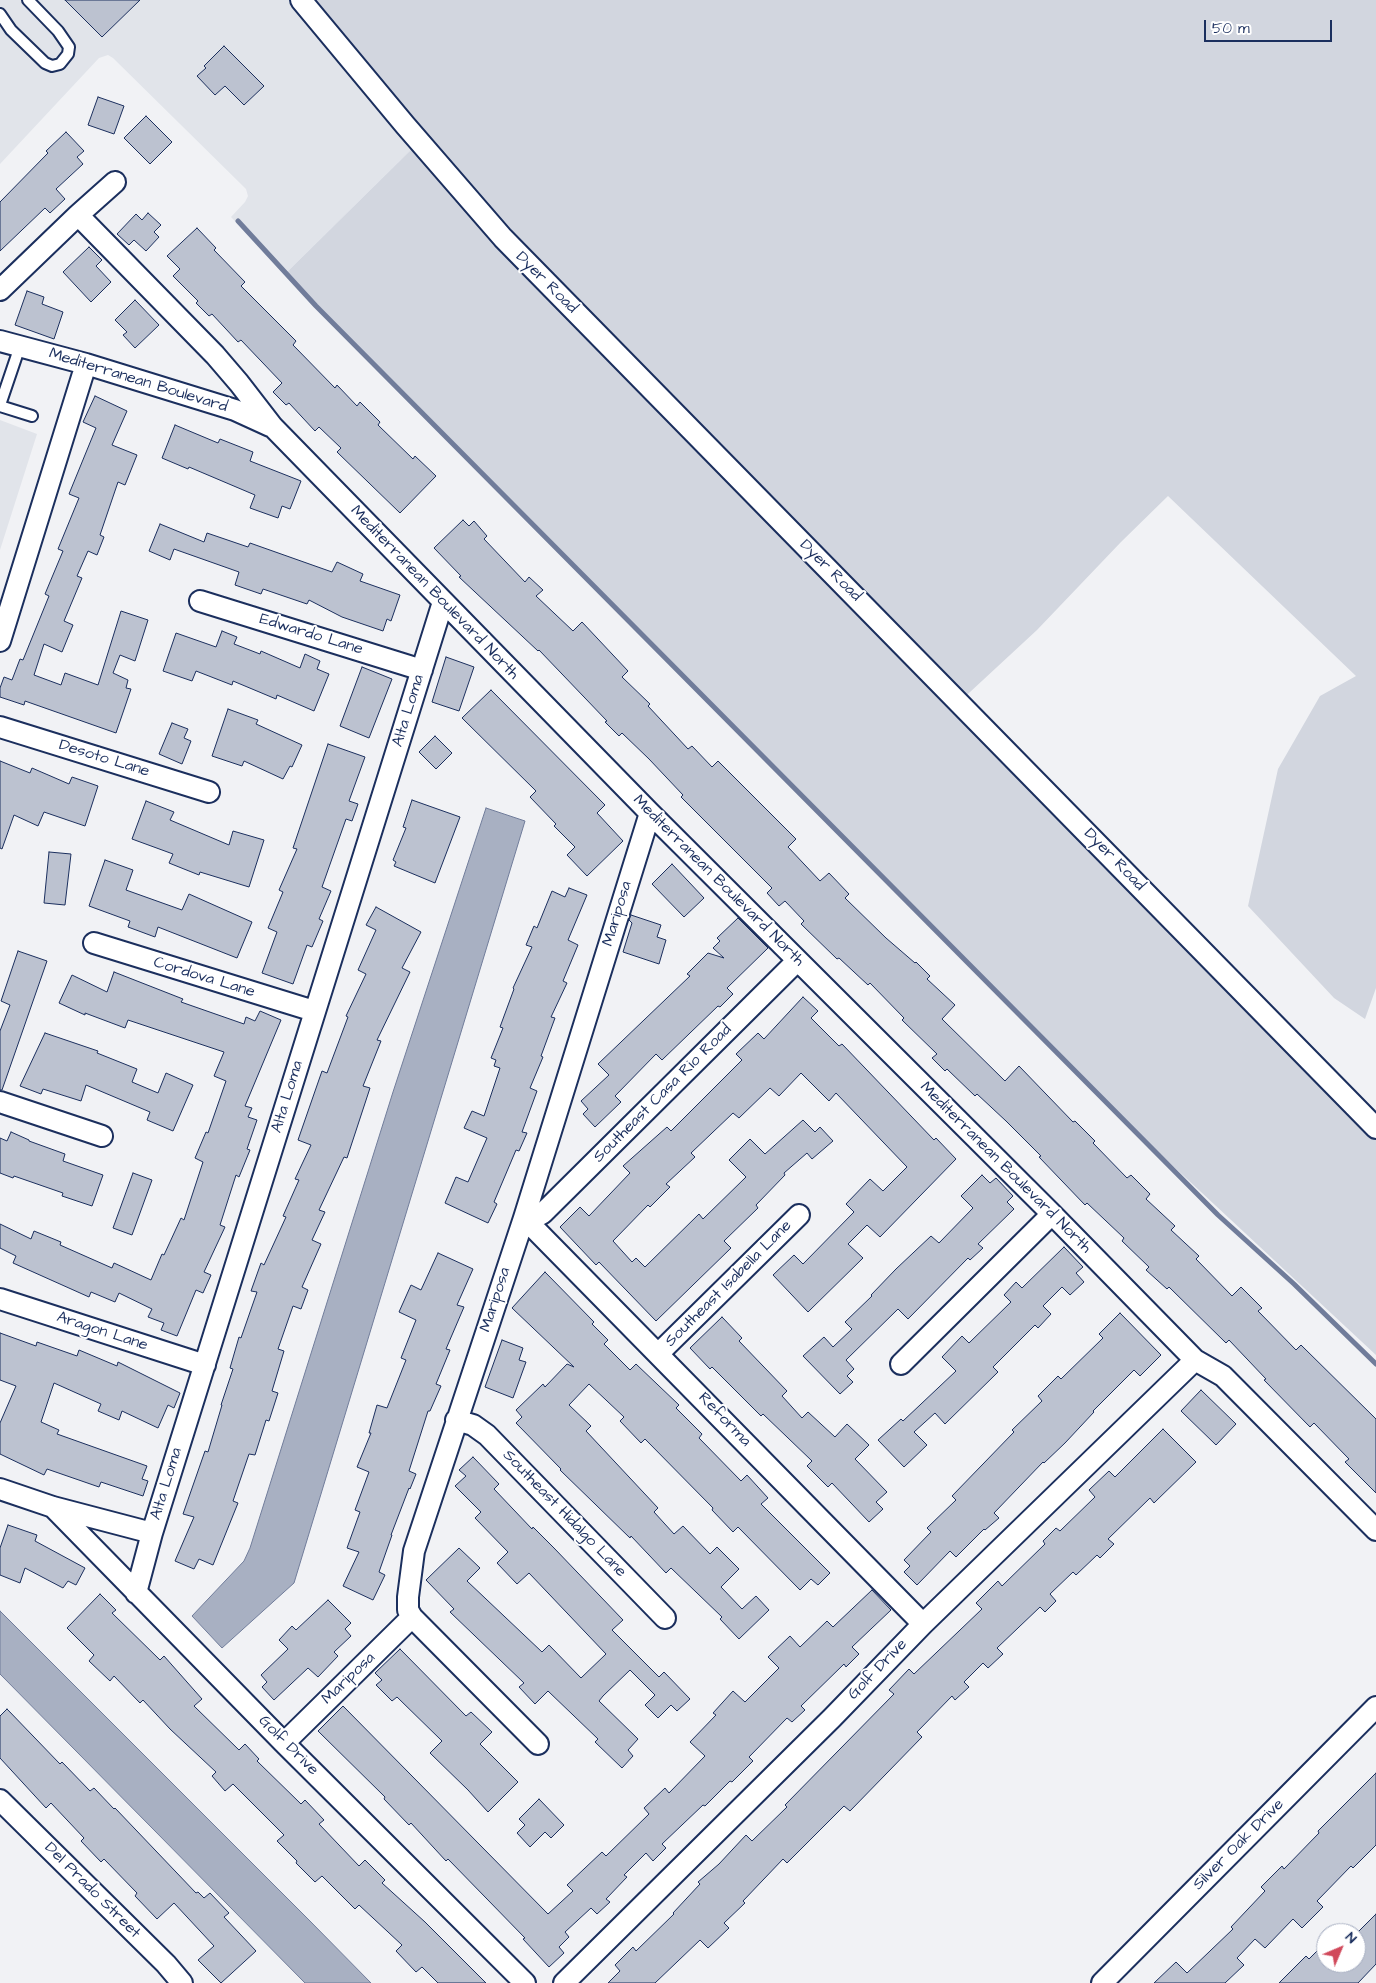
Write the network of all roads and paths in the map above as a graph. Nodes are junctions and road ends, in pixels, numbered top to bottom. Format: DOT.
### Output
graph roads {
  1 [pos="28,0"];
  2 [pos="301,0"];
  3 [pos="0,14"];
  4 [pos="115,182"];
  5 [pos="78,214"];
  6 [pos="0,290"];
  7 [pos="0,341"];
  8 [pos="20,346"];
  9 [pos="86,364"];
  10 [pos="0,406"];
  11 [pos="32,416"];
  12 [pos="273,427"];
  13 [pos="200,601"];
  14 [pos="444,602"];
  15 [pos="0,641"];
  16 [pos="422,670"];
  17 [pos="0,726"];
  18 [pos="209,792"];
  19 [pos="650,813"];
  20 [pos="94,943"];
  21 [pos="797,961"];
  22 [pos="314,1011"];
  23 [pos="0,1102"];
  24 [pos="1376,1128"];
  25 [pos="102,1136"];
  26 [pos="1052,1214"];
  27 [pos="799,1215"];
  28 [pos="524,1218"];
  29 [pos="0,1299"];
  30 [pos="658,1354"];
  31 [pos="1194,1360"];
  32 [pos="901,1364"];
  33 [pos="205,1365"];
  34 [pos="456,1420"];
  35 [pos="0,1489"];
  36 [pos="53,1507"];
  37 [pos="1376,1530"];
  38 [pos="152,1533"];
  39 [pos="136,1593"];
  40 [pos="412,1617"];
  41 [pos="664,1618"];
  42 [pos="923,1624"];
  43 [pos="1376,1706"];
  44 [pos="284,1743"];
  45 [pos="538,1744"];
  46 [pos="0,1800"];
  47 [pos="182,1983"];
  48 [pos="525,1983"];
  49 [pos="564,1983"];
  50 [pos="1102,1983"];
  1 -- 3 [label="lane"];
  2 -- 24 [label="street, Dyer Road"];
  4 -- 5 [label="street"];
  5 -- 6 [label="street"];
  5 -- 12 [label="street, Mediterranean Boulevard North"];
  7 -- 8 [label="street, Mediterranean Boulevard"];
  8 -- 9 [label="street, Mediterranean Boulevard"];
  8 -- 10 [label="lane"];
  9 -- 12 [label="street, Mediterranean Boulevard"];
  9 -- 15 [label="street"];
  10 -- 11 [label="lane"];
  12 -- 14 [label="street, Mediterranean Boulevard North"];
  13 -- 16 [label="street, Edwardo Lane"];
  14 -- 16 [label="street, Alta Loma"];
  14 -- 19 [label="street, Mediterranean Boulevard North"];
  16 -- 22 [label="street, Alta Loma"];
  17 -- 18 [label="street, Desoto Lane"];
  19 -- 21 [label="street, Mediterranean Boulevard North"];
  19 -- 28 [label="street, Mariposa"];
  20 -- 22 [label="street, Cordova Lane"];
  21 -- 26 [label="street, Mediterranean Boulevard North"];
  21 -- 28 [label="street, Southeast Casa Rio Road"];
  22 -- 33 [label="street, Alta Loma"];
  23 -- 25 [label="street"];
  26 -- 31 [label="street, Mediterranean Boulevard North"];
  26 -- 32 [label="street"];
  27 -- 30 [label="street, Southeast Isabella Lane"];
  28 -- 30 [label="street, Reforma"];
  28 -- 34 [label="street, Mariposa"];
  29 -- 33 [label="street, Aragon Lane"];
  30 -- 42 [label="street, Reforma"];
  31 -- 37 [label="street, Mediterranean Boulevard North"];
  31 -- 42 [label="street, Golf Drive"];
  33 -- 38 [label="street, Alta Loma"];
  34 -- 40 [label="street, Mariposa"];
  34 -- 41 [label="street, Southeast Hidalgo Lane"];
  35 -- 36 [label="street, Golf Drive"];
  36 -- 38 [label="street, Golf Drive"];
  36 -- 39 [label="street, Golf Drive"];
  38 -- 39 [label="street, Alta Loma"];
  39 -- 44 [label="street, Golf Drive"];
  40 -- 44 [label="street, Mariposa"];
  40 -- 45 [label="street"];
  42 -- 49 [label="street, Golf Drive"];
  43 -- 50 [label="street, Silver Oak Drive"];
  44 -- 48 [label="street, Golf Drive"];
  46 -- 47 [label="street, Del Prado Street"];
}
